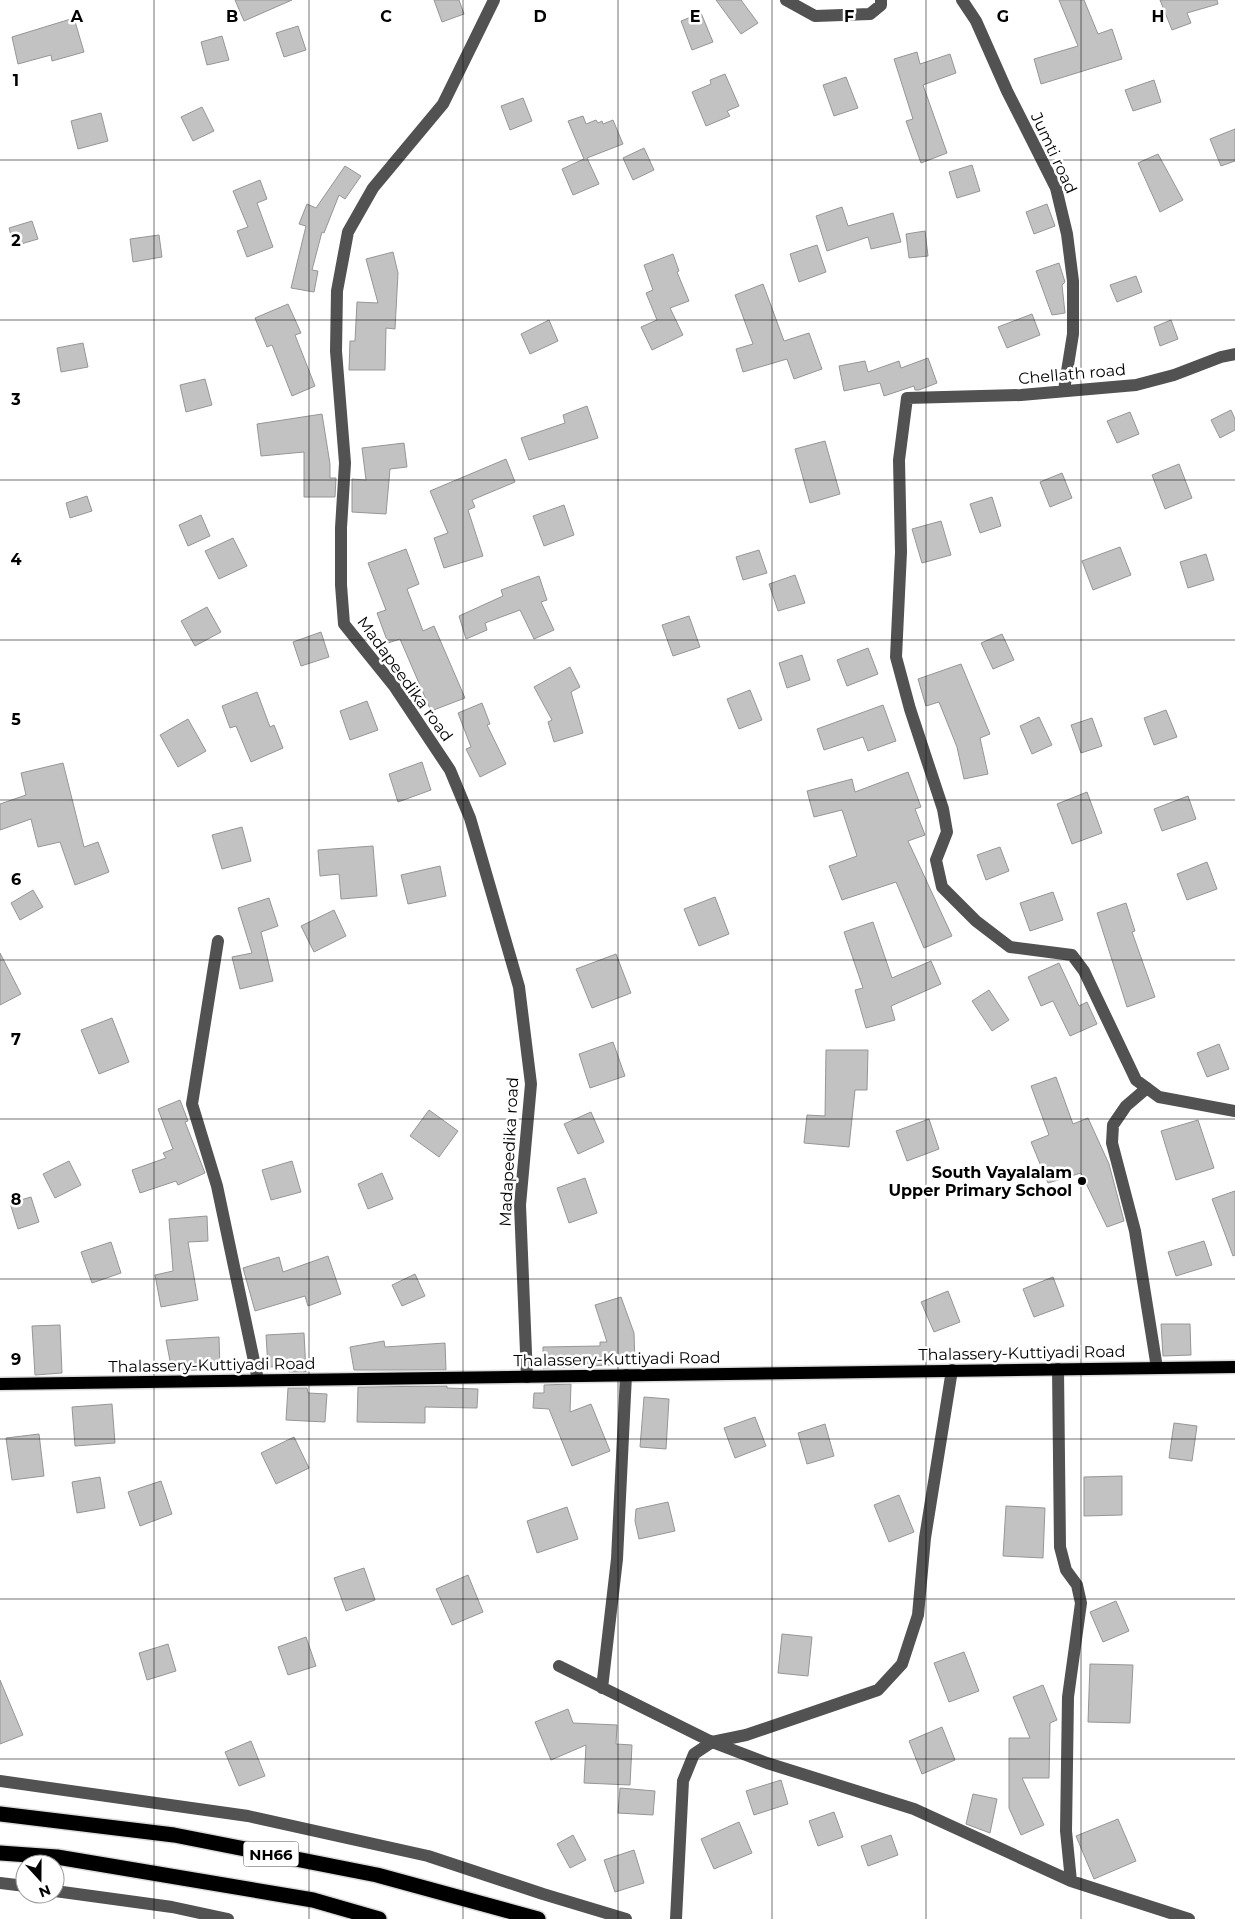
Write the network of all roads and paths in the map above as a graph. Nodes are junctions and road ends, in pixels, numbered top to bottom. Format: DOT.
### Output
graph roads {
  1 [pos="494,0"];
  2 [pos="786,0"];
  3 [pos="882,0"];
  4 [pos="962,0"];
  5 [pos="1235,354"];
  6 [pos="1064,390"];
  7 [pos="218,941"];
  8 [pos="1147,1088"];
  9 [pos="1235,1111"];
  10 [pos="1235,1367"];
  11 [pos="1158,1368"];
  12 [pos="1058,1369"];
  13 [pos="952,1370"];
  14 [pos="626,1375"];
  15 [pos="527,1376"];
  16 [pos="258,1380"];
  17 [pos="0,1384"];
  18 [pos="558,1666"];
  19 [pos="602,1688"];
  20 [pos="712,1742"];
  21 [pos="0,1781"];
  22 [pos="0,1814"];
  23 [pos="0,1852"];
  24 [pos="1071,1881"];
  25 [pos="0,1883"];
  26 [pos="15,1885"];
  27 [pos="65,1891"];
  28 [pos="228,1919"];
  29 [pos="379,1919"];
  30 [pos="538,1919"];
  31 [pos="626,1919"];
  32 [pos="676,1919"];
  33 [pos="1189,1919"];
  1 -- 15 [label="street, Madapeedika road"];
  2 -- 3 [label="street"];
  4 -- 6 [label="street, Jumti road"];
  5 -- 6 [label="street, Chellath road"];
  6 -- 8 [label="street, Chellath road"];
  7 -- 16 [label="street"];
  8 -- 9 [label="street"];
  8 -- 11 [label="street"];
  10 -- 11 [label="main road, Thalassery-Kuttiyadi Road"];
  11 -- 12 [label="main road, Thalassery-Kuttiyadi Road"];
  12 -- 13 [label="main road, Thalassery-Kuttiyadi Road"];
  12 -- 24 [label="street"];
  13 -- 14 [label="main road, Thalassery-Kuttiyadi Road"];
  13 -- 20 [label="street"];
  14 -- 15 [label="main road, Thalassery-Kuttiyadi Road"];
  14 -- 19 [label="street"];
  15 -- 16 [label="main road, Thalassery-Kuttiyadi Road"];
  16 -- 17 [label="main road, Thalassery-Kuttiyadi Road"];
  18 -- 19 [label="street"];
  19 -- 20 [label="street"];
  20 -- 24 [label="street"];
  20 -- 32 [label="street"];
  21 -- 31 [label="street"];
  22 -- 30 [label="highway, NH66"];
  23 -- 29 [label="highway, NH66"];
  24 -- 33 [label="street"];
  25 -- 26 [label="street"];
  27 -- 28 [label="street"];
}
